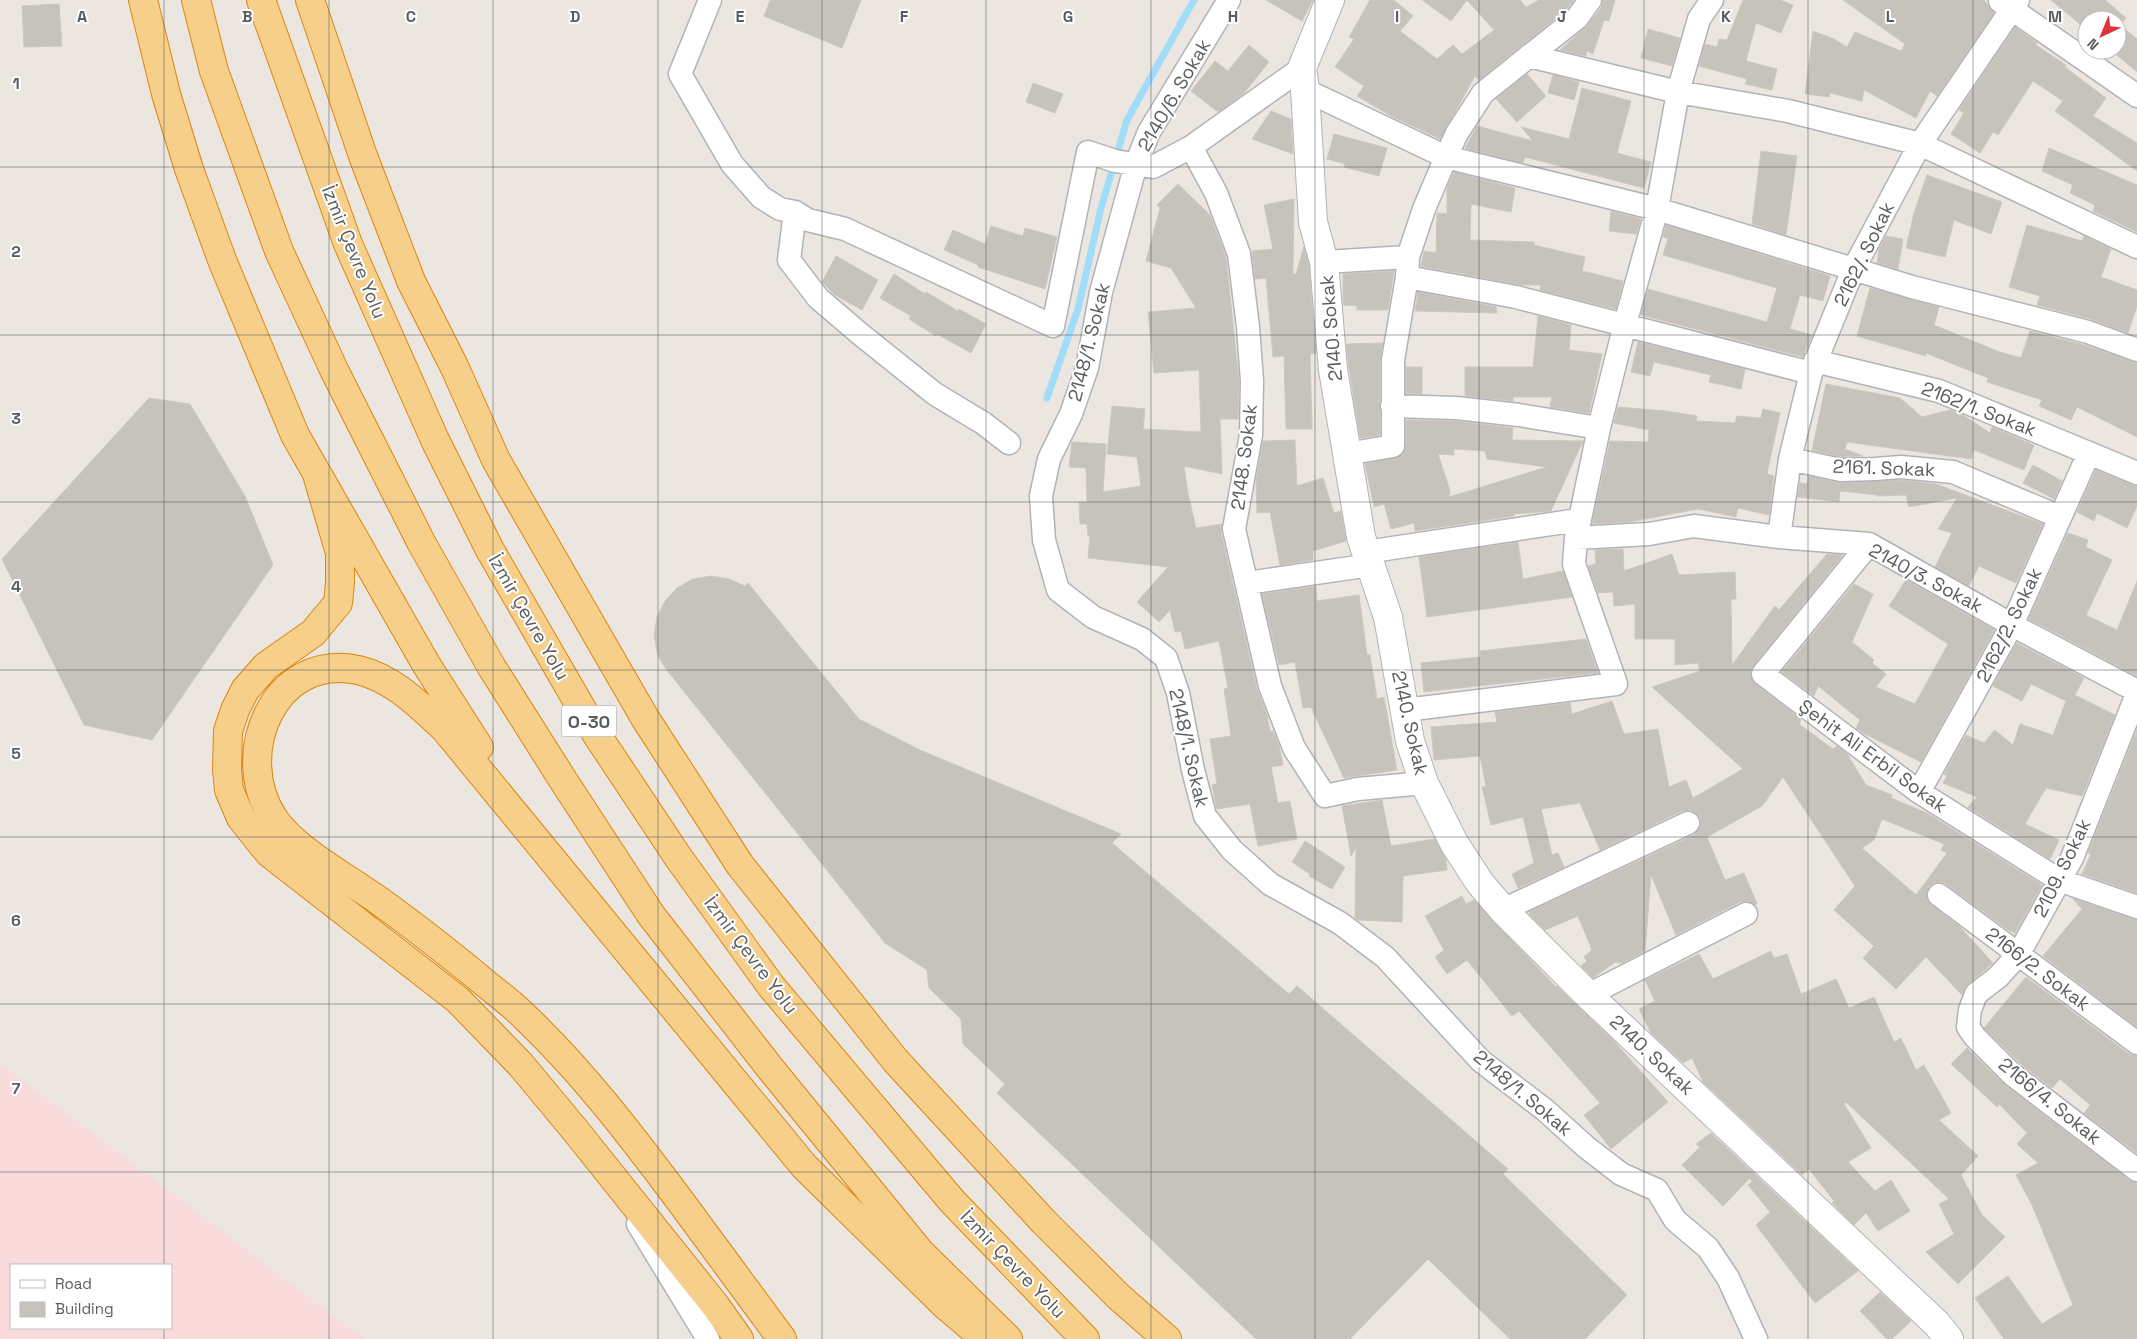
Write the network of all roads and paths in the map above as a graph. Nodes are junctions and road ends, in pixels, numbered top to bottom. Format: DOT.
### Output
graph roads {
  1 [pos="143,0"];
  2 [pos="196,0"];
  3 [pos="261,0"];
  4 [pos="310,0"];
  5 [pos="710,0"];
  6 [pos="1229,0"];
  7 [pos="1330,0"];
  8 [pos="1590,0"];
  9 [pos="1712,0"];
  10 [pos="2010,3"];
  11 [pos="1530,56"];
  12 [pos="1303,79"];
  13 [pos="1678,92"];
  14 [pos="2137,96"];
  15 [pos="1920,144"];
  16 [pos="1191,147"];
  17 [pos="1446,158"];
  18 [pos="1136,164"];
  19 [pos="1657,209"];
  20 [pos="795,212"];
  21 [pos="2137,247"];
  22 [pos="1324,262"];
  23 [pos="1407,267"];
  24 [pos="1853,270"];
  25 [pos="1625,324"];
  26 [pos="2137,350"];
  27 [pos="1813,367"];
  28 [pos="1392,406"];
  29 [pos="1599,428"];
  30 [pos="1009,443"];
  31 [pos="2089,453"];
  32 [pos="1346,454"];
  33 [pos="1790,459"];
  34 [pos="2137,473"];
  35 [pos="317,474"];
  36 [pos="2060,516"];
  37 [pos="1577,529"];
  38 [pos="1779,538"];
  39 [pos="1869,544"];
  40 [pos="1369,558"];
  41 [pos="1247,583"];
  42 [pos="2012,625"];
  43 [pos="2137,693"];
  44 [pos="1405,710"];
  45 [pos="1424,783"];
  46 [pos="1919,792"];
  47 [pos="1688,823"];
  48 [pos="537,840"];
  49 [pos="2060,880"];
  50 [pos="1939,895"];
  51 [pos="2137,907"];
  52 [pos="1503,910"];
  53 [pos="1746,914"];
  54 [pos="2018,955"];
  55 [pos="1588,996"];
  56 [pos="1968,1027"];
  57 [pos="2137,1043"];
  58 [pos="575,1130"];
  59 [pos="2137,1170"];
  60 [pos="708,1339"];
  61 [pos="739,1339"];
  62 [pos="782,1339"];
  63 [pos="985,1339"];
  64 [pos="1008,1339"];
  65 [pos="1085,1339"];
  66 [pos="1167,1339"];
  67 [pos="1756,1339"];
  68 [pos="1949,1339"];
  1 -- 35 [label="highway"];
  2 -- 64 [label="highway, O-30"];
  3 -- 65 [label="highway, İzmir Çevre Yolu / O-30"];
  4 -- 66 [label="highway"];
  5 -- 20 [label="street"];
  6 -- 18 [label="street, 2140/6. Sokak"];
  7 -- 12 [label="street, 2140. Sokak"];
  8 -- 11 [label="street"];
  9 -- 13 [label="street"];
  10 -- 14 [label="street"];
  10 -- 15 [label="street, 2162/. Sokak"];
  11 -- 13 [label="street"];
  11 -- 17 [label="street"];
  12 -- 16 [label="street"];
  12 -- 17 [label="street"];
  12 -- 22 [label="street, 2140. Sokak"];
  13 -- 15 [label="street"];
  13 -- 19 [label="street"];
  15 -- 21 [label="street"];
  15 -- 24 [label="street, 2162/. Sokak"];
  16 -- 18 [label="street"];
  16 -- 41 [label="street, 2148. Sokak"];
  17 -- 19 [label="street"];
  17 -- 23 [label="street"];
  18 -- 20 [label="street"];
  18 -- 67 [label="street, 2148/1. Sokak"];
  19 -- 24 [label="street"];
  19 -- 25 [label="street"];
  20 -- 30 [label="street"];
  22 -- 23 [label="street, 2162/1. Sokak"];
  22 -- 32 [label="street, 2140. Sokak"];
  23 -- 25 [label="street, 2162/1. Sokak"];
  23 -- 28 [label="street"];
  24 -- 26 [label="street"];
  24 -- 27 [label="street, 2162/. Sokak"];
  25 -- 27 [label="street, 2162/1. Sokak"];
  25 -- 29 [label="street"];
  27 -- 31 [label="street, 2162/1. Sokak"];
  27 -- 33 [label="street, 2162/. Sokak"];
  28 -- 29 [label="street"];
  28 -- 32 [label="street"];
  29 -- 37 [label="street"];
  31 -- 34 [label="street, 2162/1. Sokak"];
  31 -- 36 [label="street, 2162/2. Sokak"];
  32 -- 40 [label="street, 2140. Sokak"];
  33 -- 36 [label="street, 2161. Sokak"];
  33 -- 38 [label="street, 2162/. Sokak"];
  35 -- 48 [label="highway"];
  35 -- 58 [label="highway"];
  36 -- 42 [label="street, 2162/2. Sokak"];
  37 -- 38 [label="street, 2140/3. Sokak"];
  37 -- 40 [label="street, 2140/3. Sokak"];
  37 -- 44 [label="street"];
  38 -- 39 [label="street, 2140/3. Sokak"];
  39 -- 42 [label="street, 2140/3. Sokak"];
  39 -- 46 [label="street, Şehit Ali Erbil Sokak"];
  40 -- 41 [label="street, 2140/3. Sokak"];
  40 -- 44 [label="street, 2140. Sokak"];
  41 -- 45 [label="street, 2148. Sokak"];
  42 -- 43 [label="street, 2140/3. Sokak"];
  42 -- 46 [label="street, 2162/2. Sokak"];
  43 -- 49 [label="street, 2109. Sokak"];
  44 -- 45 [label="street, 2140. Sokak"];
  45 -- 52 [label="street, 2140. Sokak"];
  46 -- 49 [label="street, Şehit Ali Erbil Sokak"];
  47 -- 52 [label="street"];
  48 -- 62 [label="highway"];
  48 -- 63 [label="highway"];
  49 -- 51 [label="street, Şehit Ali Erbil Sokak"];
  49 -- 54 [label="street, 2109. Sokak"];
  50 -- 54 [label="street, 2166/2. Sokak"];
  52 -- 55 [label="street, 2140. Sokak"];
  53 -- 55 [label="street"];
  54 -- 56 [label="street, 2109. Sokak"];
  54 -- 57 [label="street, 2166/2. Sokak"];
  55 -- 68 [label="street, 2140. Sokak"];
  56 -- 59 [label="street, 2166/4. Sokak"];
  58 -- 60 [label="street"];
  58 -- 61 [label="highway"];
}
